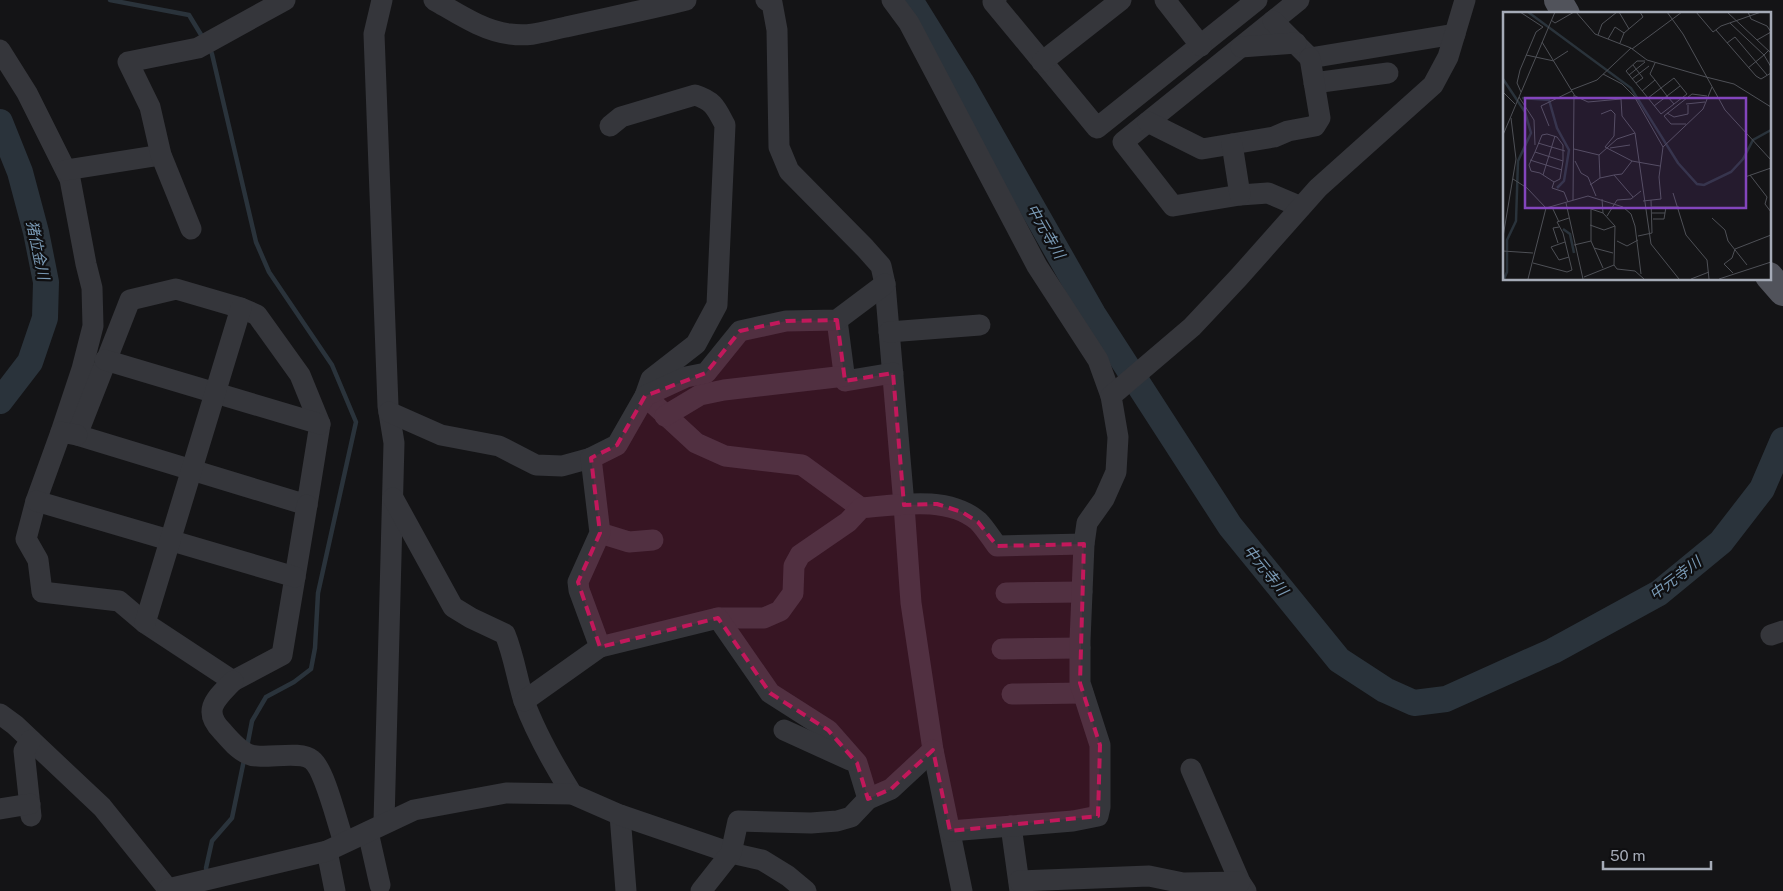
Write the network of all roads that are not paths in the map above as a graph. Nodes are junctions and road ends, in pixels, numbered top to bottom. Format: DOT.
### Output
graph roads {
  1 [pos="285,0"];
  2 [pos="382,0"];
  3 [pos="434,0"];
  4 [pos="686,0"];
  5 [pos="766,0"];
  6 [pos="892,0"];
  7 [pos="1121,0"];
  8 [pos="1164,0"];
  9 [pos="1258,0"];
  10 [pos="1300,0"];
  11 [pos="1464,0"];
  12 [pos="1558,0"];
  13 [pos="993,1"];
  14 [pos="1565,12"];
  15 [pos="1275,20"];
  16 [pos="1455,34"];
  17 [pos="1202,46"];
  18 [pos="1241,47"];
  19 [pos="0,50"];
  20 [pos="1303,50"];
  21 [pos="1042,62"];
  22 [pos="1388,72"];
  23 [pos="1314,83"];
  24 [pos="1125,106"];
  25 [pos="1145,125"];
  26 [pos="610,126"];
  27 [pos="1232,144"];
  28 [pos="161,155"];
  29 [pos="66,170"];
  30 [pos="1240,195"];
  31 [pos="1301,207"];
  32 [pos="191,229"];
  33 [pos="1770,277"];
  34 [pos="885,284"];
  35 [pos="1783,292"];
  36 [pos="241,308"];
  37 [pos="837,320"];
  38 [pos="980,325"];
  39 [pos="889,332"];
  40 [pos="105,360"];
  41 [pos="893,373"];
  42 [pos="845,376"];
  43 [pos="215,392"];
  44 [pos="1116,392"];
  45 [pos="645,396"];
  46 [pos="389,412"];
  47 [pos="665,416"];
  48 [pos="320,424"];
  49 [pos="69,434"];
  50 [pos="591,458"];
  51 [pos="192,470"];
  52 [pos="392,498"];
  53 [pos="36,501"];
  54 [pos="307,504"];
  55 [pos="904,505"];
  56 [pos="861,508"];
  57 [pos="600,533"];
  58 [pos="653,540"];
  59 [pos="170,541"];
  60 [pos="1084,544"];
  61 [pos="294,577"];
  62 [pos="1006,592"];
  63 [pos="1082,592"];
  64 [pos="718,618"];
  65 [pos="145,623"];
  66 [pos="600,647"];
  67 [pos="1080,648"];
  68 [pos="1002,649"];
  69 [pos="233,681"];
  70 [pos="1083,692"];
  71 [pos="1012,694"];
  72 [pos="524,701"];
  73 [pos="0,714"];
  74 [pos="784,730"];
  75 [pos="31,740"];
  76 [pos="933,750"];
  77 [pos="857,764"];
  78 [pos="1191,769"];
  79 [pos="572,794"];
  80 [pos="868,799"];
  81 [pos="0,808"];
  82 [pos="620,815"];
  83 [pos="1011,826"];
  84 [pos="376,827"];
  85 [pos="950,831"];
  86 [pos="336,846"];
  87 [pos="731,853"];
  88 [pos="217,884"];
  89 [pos="1135,884"];
  90 [pos="380,885"];
  91 [pos="1019,886"];
  92 [pos="1243,887"];
  93 [pos="168,890"];
  94 [pos="335,891"];
  95 [pos="626,891"];
  96 [pos="701,891"];
  97 [pos="806,891"];
  98 [pos="962,891"];
  1 -- 28 [label="street"];
  2 -- 46 [label="street"];
  3 -- 4 [label="street"];
  5 -- 34 [label="street"];
  6 -- 44 [label="street"];
  7 -- 21 [label="street"];
  8 -- 17 [label="street"];
  9 -- 15 [label="street"];
  9 -- 17 [label="street"];
  10 -- 15 [label="street"];
  11 -- 16 [label="street"];
  12 -- 14 [label="main road"];
  13 -- 21 [label="street"];
  15 -- 18 [label="street"];
  15 -- 20 [label="street"];
  16 -- 20 [label="street"];
  16 -- 31 [label="street"];
  17 -- 24 [label="street"];
  18 -- 20 [label="street"];
  18 -- 25 [label="street"];
  19 -- 29 [label="street"];
  20 -- 23 [label="street"];
  21 -- 24 [label="street"];
  22 -- 23 [label="street"];
  23 -- 27 [label="street"];
  24 -- 25 [label="street"];
  25 -- 27 [label="street"];
  25 -- 30 [label="street"];
  26 -- 45 [label="street"];
  27 -- 30 [label="street"];
  28 -- 29 [label="street"];
  28 -- 32 [label="street"];
  29 -- 49 [label="street"];
  30 -- 31 [label="street"];
  31 -- 44 [label="street"];
  33 -- 35 [label="main road"];
  34 -- 37 [label="street"];
  34 -- 39 [label="street"];
  36 -- 40 [label="street"];
  36 -- 43 [label="street"];
  36 -- 48 [label="street"];
  37 -- 42 [label="street"];
  37 -- 45 [label="street"];
  38 -- 39 [label="street"];
  39 -- 41 [label="street"];
  40 -- 43 [label="street"];
  40 -- 49 [label="street"];
  41 -- 42 [label="street"];
  41 -- 55 [label="street"];
  42 -- 47 [label="street"];
  43 -- 48 [label="street"];
  43 -- 51 [label="street"];
  44 -- 60 [label="street"];
  45 -- 47 [label="street"];
  45 -- 50 [label="street"];
  46 -- 50 [label="street"];
  46 -- 52 [label="street"];
  47 -- 56 [label="street"];
  48 -- 54 [label="street"];
  49 -- 51 [label="street"];
  49 -- 53 [label="street"];
  50 -- 57 [label="street"];
  51 -- 54 [label="street"];
  51 -- 59 [label="street"];
  52 -- 72 [label="street"];
  52 -- 84 [label="street"];
  53 -- 59 [label="street"];
  53 -- 65 [label="street"];
  54 -- 61 [label="street"];
  55 -- 56 [label="street"];
  55 -- 60 [label="street"];
  55 -- 76 [label="street"];
  56 -- 64 [label="street"];
  57 -- 58 [label="street"];
  57 -- 66 [label="street"];
  59 -- 61 [label="street"];
  59 -- 65 [label="street"];
  60 -- 63 [label="street"];
  61 -- 69 [label="street"];
  62 -- 63 [label="street"];
  63 -- 67 [label="street"];
  64 -- 66 [label="street"];
  64 -- 77 [label="street"];
  65 -- 69 [label="street"];
  66 -- 72 [label="street"];
  67 -- 68 [label="street"];
  67 -- 70 [label="street"];
  69 -- 86 [label="street"];
  70 -- 71 [label="street"];
  70 -- 83 [label="street"];
  72 -- 79 [label="street"];
  73 -- 75 [label="street"];
  74 -- 77 [label="street"];
  75 -- 81 [label="street"];
  75 -- 93 [label="street"];
  76 -- 80 [label="street"];
  76 -- 85 [label="street"];
  77 -- 80 [label="street"];
  78 -- 92 [label="street"];
  79 -- 82 [label="street"];
  79 -- 84 [label="street"];
  80 -- 87 [label="street"];
  82 -- 87 [label="street"];
  82 -- 95 [label="street"];
  83 -- 85 [label="street"];
  83 -- 91 [label="street"];
  84 -- 86 [label="street"];
  84 -- 90 [label="street"];
  85 -- 98 [label="street"];
  86 -- 88 [label="street"];
  86 -- 94 [label="street"];
  87 -- 96 [label="street"];
  87 -- 97 [label="street"];
  88 -- 93 [label="street"];
  89 -- 91 [label="street"];
  89 -- 92 [label="street"];
}
